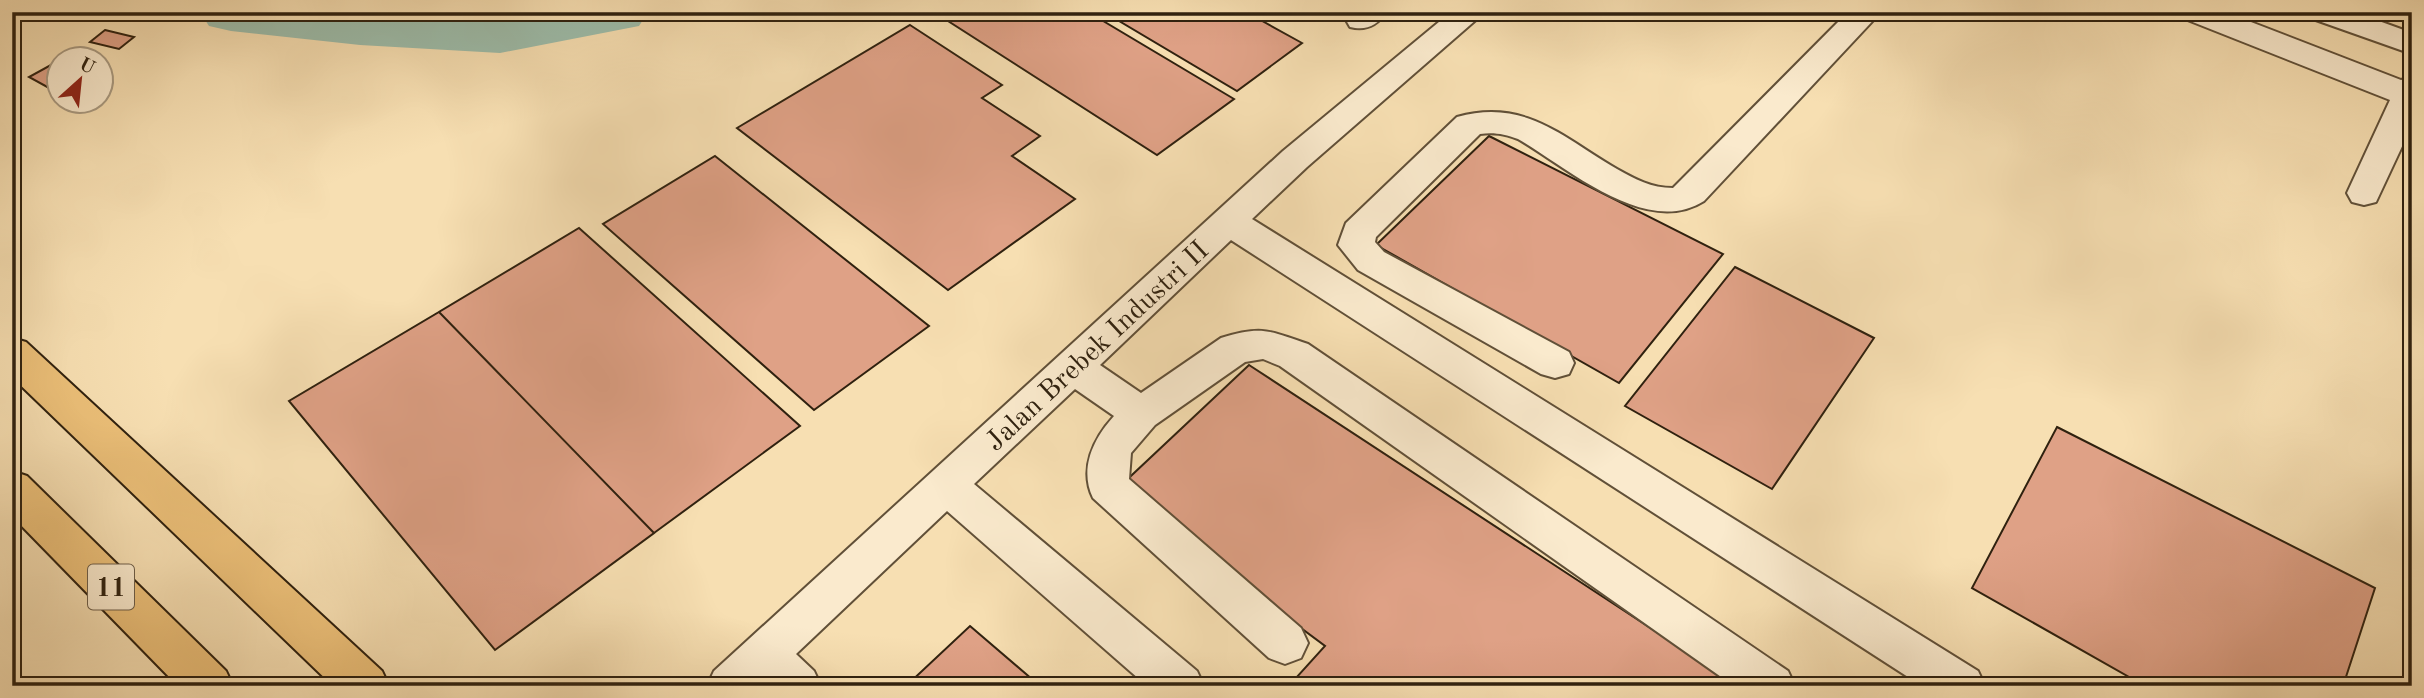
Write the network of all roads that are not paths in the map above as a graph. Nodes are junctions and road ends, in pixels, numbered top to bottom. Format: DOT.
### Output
graph roads {
  1 [pos="1470,12"];
  2 [pos="1866,12"];
  3 [pos="2196,12"];
  4 [pos="2324,12"];
  5 [pos="2402,31"];
  6 [pos="2410,91"];
  7 [pos="2364,193"];
  8 [pos="1228,221"];
  9 [pos="12,353"];
  10 [pos="1555,363"];
  11 [pos="1073,367"];
  12 [pos="1141,414"];
  13 [pos="946,485"];
  14 [pos="12,488"];
  15 [pos="1285,643"];
  16 [pos="766,655"];
  17 [pos="1940,680"];
  18 [pos="210,686"];
  19 [pos="366,686"];
  20 [pos="730,686"];
  21 [pos="799,686"];
  22 [pos="1181,686"];
  23 [pos="1772,686"];
  1 -- 8 [label="street, Jalan Brebek Industri II"];
  2 -- 10 [label="street"];
  3 -- 6 [label="street"];
  4 -- 5 [label="street"];
  6 -- 7 [label="street"];
  8 -- 11 [label="street, Jalan Brebek Industri II"];
  8 -- 17 [label="street"];
  9 -- 19 [label="highway"];
  11 -- 12 [label="street"];
  11 -- 13 [label="street, Jalan Brebek Industri II"];
  12 -- 15 [label="street"];
  12 -- 23 [label="street"];
  13 -- 16 [label="street, Jalan Brebek Industri II"];
  13 -- 22 [label="street"];
  14 -- 18 [label="highway, 11"];
  16 -- 20 [label="street, Jalan Brebek Industri II"];
  16 -- 21 [label="street"];
}
